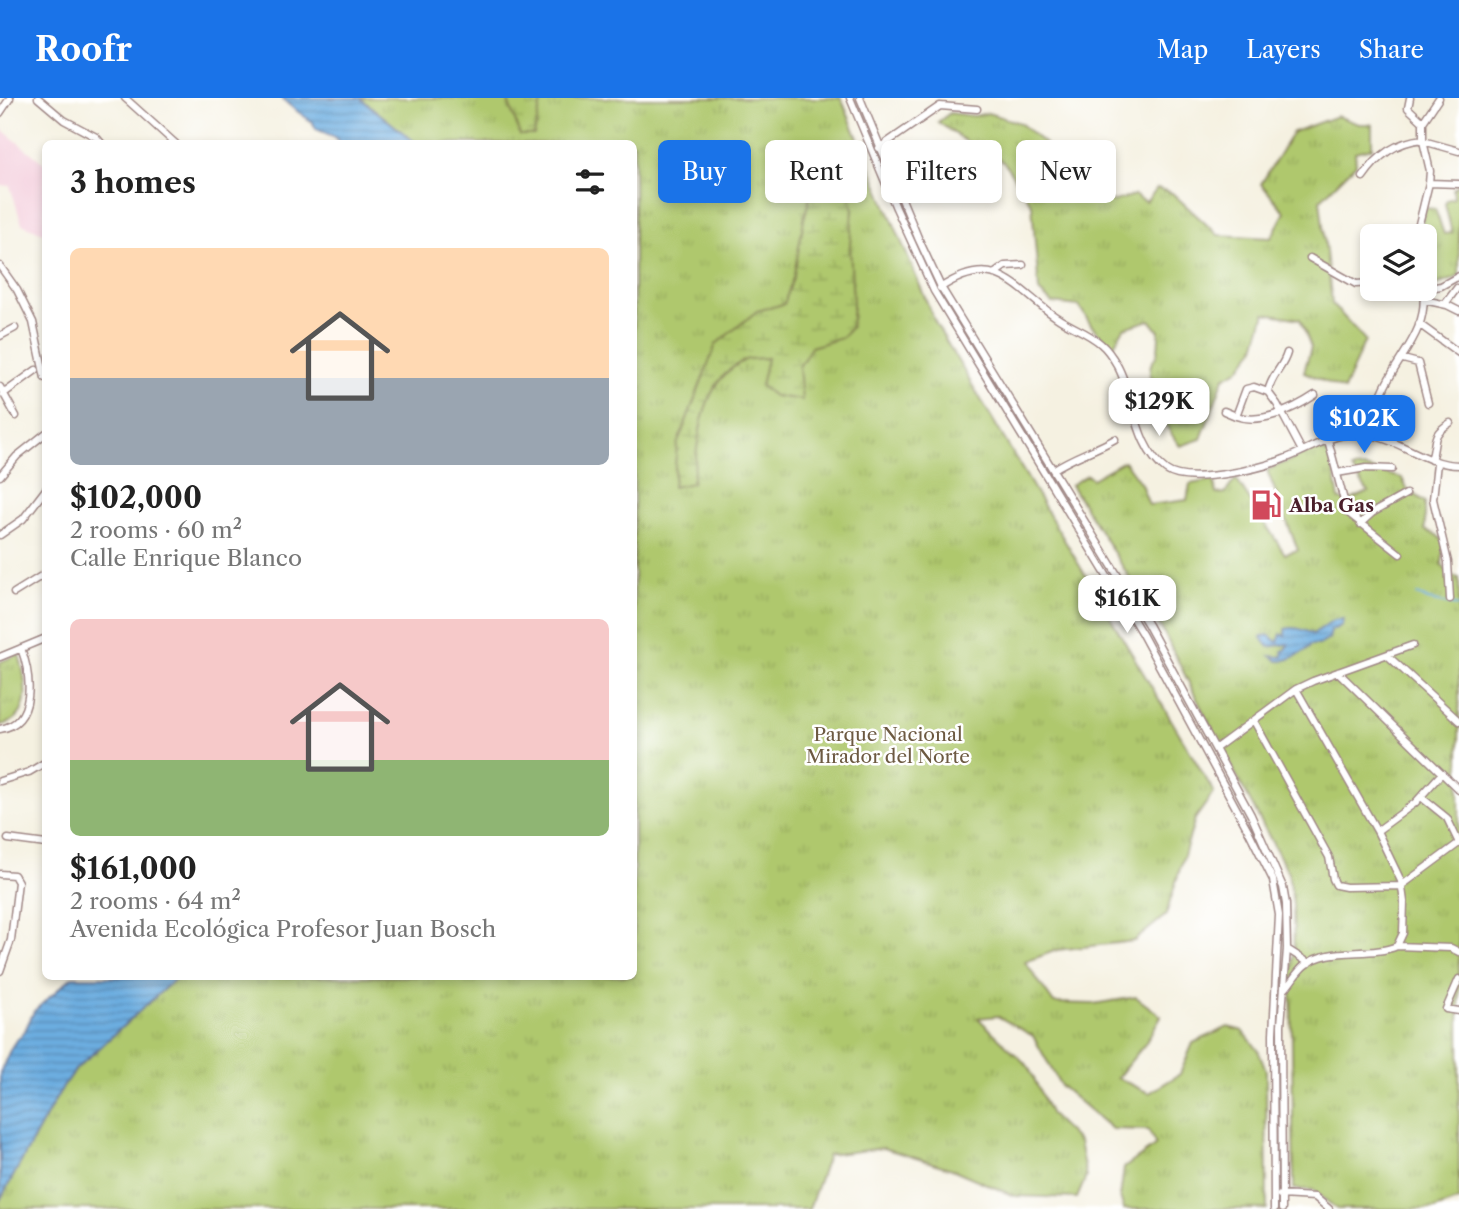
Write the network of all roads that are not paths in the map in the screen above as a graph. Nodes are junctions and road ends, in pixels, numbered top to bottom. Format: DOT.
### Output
graph roads {
  1 [pos="10,98"];
  2 [pos="38,98"];
  3 [pos="125,98"];
  4 [pos="850,98"];
  5 [pos="860,98"];
  6 [pos="1410,98"];
  7 [pos="1439,98"];
  8 [pos="977,109"];
  9 [pos="0,113"];
  10 [pos="1423,122"];
  11 [pos="99,140"];
  12 [pos="172,140"];
  13 [pos="1423,140"];
  14 [pos="879,148"];
  15 [pos="1459,152"];
  16 [pos="1363,177"];
  17 [pos="1429,183"];
  18 [pos="1459,184"];
  19 [pos="1419,224"];
  20 [pos="1310,258"];
  21 [pos="1023,265"];
  22 [pos="0,266"];
  23 [pos="994,274"];
  24 [pos="1459,276"];
  25 [pos="1450,282"];
  26 [pos="1360,284"];
  27 [pos="1437,287"];
  28 [pos="1458,288"];
  29 [pos="938,289"];
  30 [pos="1424,301"];
  31 [pos="1429,301"];
  32 [pos="1445,304"];
  33 [pos="1459,311"];
  34 [pos="1419,324"];
  35 [pos="15,328"];
  36 [pos="0,336"];
  37 [pos="1287,353"];
  38 [pos="1459,353"];
  39 [pos="1402,359"];
  40 [pos="42,364"];
  41 [pos="36,370"];
  42 [pos="1,390"];
  43 [pos="1268,392"];
  44 [pos="1315,396"];
  45 [pos="1380,396"];
  46 [pos="1428,403"];
  47 [pos="1409,406"];
  48 [pos="1224,411"];
  49 [pos="1281,412"];
  50 [pos="16,416"];
  51 [pos="1236,416"];
  52 [pos="1450,423"];
  53 [pos="1374,435"];
  54 [pos="42,436"];
  55 [pos="1115,439"];
  56 [pos="1328,440"];
  57 [pos="1302,451"];
  58 [pos="1434,461"];
  59 [pos="1459,465"];
  60 [pos="1392,469"];
  61 [pos="1053,470"];
  62 [pos="1336,473"];
  63 [pos="0,476"];
  64 [pos="42,494"];
  65 [pos="1406,494"];
  66 [pos="1360,524"];
  67 [pos="0,535"];
  68 [pos="1400,554"];
  69 [pos="42,576"];
  70 [pos="14,593"];
  71 [pos="1450,600"];
  72 [pos="42,640"];
  73 [pos="1413,645"];
  74 [pos="21,648"];
  75 [pos="1387,655"];
  76 [pos="0,657"];
  77 [pos="1338,672"];
  78 [pos="1296,689"];
  79 [pos="1254,721"];
  80 [pos="1459,722"];
  81 [pos="0,729"];
  82 [pos="1216,748"];
  83 [pos="42,764"];
  84 [pos="1442,773"];
  85 [pos="0,781"];
  86 [pos="1459,790"];
  87 [pos="1421,797"];
  88 [pos="1377,831"];
  89 [pos="8,839"];
  90 [pos="42,843"];
  91 [pos="1459,844"];
  92 [pos="0,874"];
  93 [pos="1401,886"];
  94 [pos="1397,946"];
  95 [pos="1287,948"];
  96 [pos="1459,952"];
  97 [pos="1309,963"];
  98 [pos="0,971"];
  99 [pos="1459,979"];
  100 [pos="1285,989"];
  101 [pos="1459,1011"];
  102 [pos="1274,1195"];
  103 [pos="1283,1195"];
  104 [pos="1274,1209"];
  105 [pos="1282,1209"];
  106 [pos="1329,1209"];
  1 -- 9 [label="street"];
  2 -- 11 [label="street"];
  3 -- 12 [label="street"];
  4 -- 29 [label="street"];
  5 -- 14 [label="street"];
  6 -- 10 [label="street"];
  7 -- 10 [label="street"];
  8 -- 14 [label="street"];
  10 -- 13 [label="street"];
  13 -- 15 [label="street"];
  13 -- 16 [label="street"];
  13 -- 17 [label="street"];
  14 -- 29 [label="street"];
  17 -- 18 [label="street"];
  17 -- 19 [label="street"];
  20 -- 26 [label="street"];
  21 -- 23 [label="street"];
  22 -- 40 [label="street"];
  23 -- 29 [label="street"];
  23 -- 57 [label="street"];
  24 -- 25 [label="street"];
  25 -- 27 [label="street"];
  25 -- 28 [label="street"];
  28 -- 32 [label="street"];
  29 -- 61 [label="street"];
  29 -- 102 [label="street"];
  30 -- 34 [label="street"];
  31 -- 32 [label="street"];
  32 -- 33 [label="street"];
  34 -- 38 [label="street"];
  34 -- 39 [label="street"];
  35 -- 36 [label="street"];
  37 -- 43 [label="street"];
  39 -- 45 [label="street"];
  39 -- 46 [label="street"];
  41 -- 42 [label="street"];
  42 -- 50 [label="street"];
  43 -- 49 [label="street"];
  43 -- 51 [label="street"];
  44 -- 49 [label="street"];
  45 -- 47 [label="street"];
  45 -- 53 [label="street"];
  48 -- 51 [label="street"];
  49 -- 51 [label="street"];
  49 -- 57 [label="street"];
  52 -- 58 [label="street"];
  53 -- 56 [label="street"];
  53 -- 58 [label="street"];
  54 -- 63 [label="street"];
  55 -- 61 [label="street"];
  56 -- 57 [label="street"];
  56 -- 62 [label="street"];
  58 -- 59 [label="street"];
  58 -- 71 [label="street"];
  60 -- 62 [label="street"];
  61 -- 82 [label="street"];
  62 -- 66 [label="street"];
  64 -- 67 [label="street"];
  65 -- 66 [label="street"];
  66 -- 68 [label="street"];
  69 -- 70 [label="street"];
  72 -- 74 [label="street"];
  73 -- 75 [label="street"];
  74 -- 76 [label="street"];
  74 -- 81 [label="street"];
  75 -- 77 [label="street"];
  75 -- 80 [label="street"];
  77 -- 78 [label="street"];
  77 -- 84 [label="street"];
  78 -- 79 [label="street"];
  78 -- 88 [label="street"];
  79 -- 82 [label="street"];
  79 -- 93 [label="street"];
  82 -- 95 [label="street"];
  83 -- 85 [label="street"];
  84 -- 86 [label="street"];
  84 -- 87 [label="street"];
  87 -- 88 [label="street"];
  87 -- 91 [label="street"];
  88 -- 93 [label="street"];
  89 -- 90 [label="street"];
  91 -- 93 [label="street"];
  92 -- 98 [label="street"];
  93 -- 94 [label="street"];
  94 -- 96 [label="street"];
  94 -- 97 [label="street"];
  95 -- 97 [label="street"];
  95 -- 100 [label="street"];
  97 -- 100 [label="street"];
  99 -- 101 [label="street"];
  100 -- 103 [label="street"];
  102 -- 103 [label="street"];
  102 -- 104 [label="street"];
  103 -- 105 [label="street"];
  103 -- 106 [label="street"];
}
